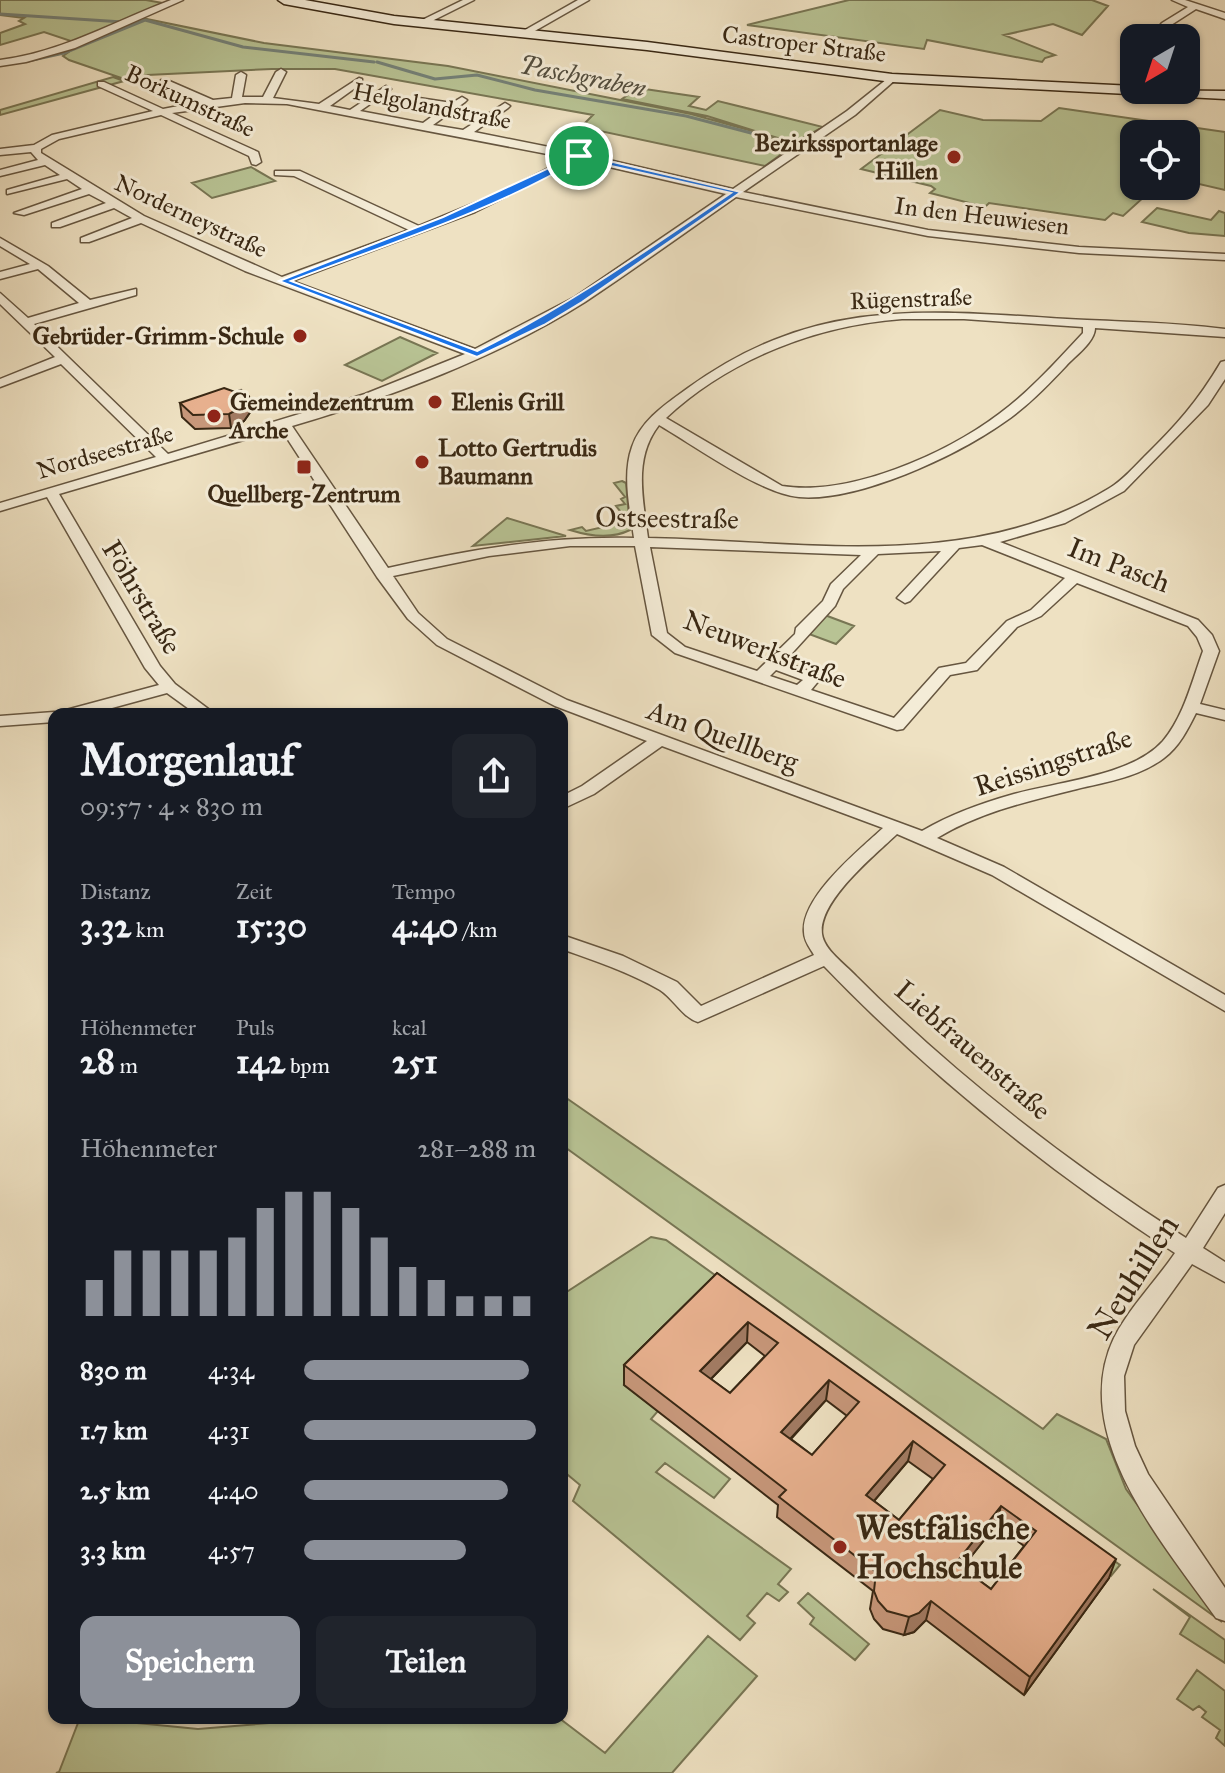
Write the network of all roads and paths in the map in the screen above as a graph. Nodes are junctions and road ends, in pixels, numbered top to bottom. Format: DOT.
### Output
graph roads {
  1 [pos="149,0"];
  2 [pos="284,0"];
  3 [pos="466,0"];
  4 [pos="585,0"];
  5 [pos="1176,0"];
  6 [pos="174,2"];
  7 [pos="1195,6"];
  8 [pos="1225,16"];
  9 [pos="421,23"];
  10 [pos="1167,24"];
  11 [pos="523,34"];
  12 [pos="0,63"];
  13 [pos="281,72"];
  14 [pos="241,75"];
  15 [pos="892,78"];
  16 [pos="359,81"];
  17 [pos="164,82"];
  18 [pos="101,84"];
  19 [pos="386,89"];
  20 [pos="1225,95"];
  21 [pos="267,100"];
  22 [pos="422,100"];
  23 [pos="236,101"];
  24 [pos="210,103"];
  25 [pos="323,106"];
  26 [pos="505,106"];
  27 [pos="354,111"];
  28 [pos="163,112"];
  29 [pos="426,125"];
  30 [pos="466,133"];
  31 [pos="36,148"];
  32 [pos="0,152"];
  33 [pos="579,156"];
  34 [pos="46,161"];
  35 [pos="256,162"];
  36 [pos="0,173"];
  37 [pos="279,173"];
  38 [pos="67,176"];
  39 [pos="87,191"];
  40 [pos="11,192"];
  41 [pos="737,192"];
  42 [pos="111,205"];
  43 [pos="20,213"];
  44 [pos="138,220"];
  45 [pos="56,225"];
  46 [pos="416,229"];
  47 [pos="85,240"];
  48 [pos="0,241"];
  49 [pos="1225,257"];
  50 [pos="39,265"];
  51 [pos="0,276"];
  52 [pos="283,281"];
  53 [pos="132,292"];
  54 [pos="0,297"];
  55 [pos="88,304"];
  56 [pos="27,322"];
  57 [pos="1089,325"];
  58 [pos="1225,333"];
  59 [pos="477,354"];
  60 [pos="64,358"];
  61 [pos="1225,365"];
  62 [pos="0,383"];
  63 [pos="656,418"];
  64 [pos="284,424"];
  65 [pos="165,458"];
  66 [pos="50,491"];
  67 [pos="0,507"];
  68 [pos="644,541"];
  69 [pos="984,541"];
  70 [pos="954,545"];
  71 [pos="874,550"];
  72 [pos="382,574"];
  73 [pos="1074,577"];
  74 [pos="905,598"];
  75 [pos="774,664"];
  76 [pos="759,678"];
  77 [pos="169,687"];
  78 [pos="800,692"];
  79 [pos="1191,707"];
  80 [pos="94,708"];
  81 [pos="199,708"];
  82 [pos="1225,715"];
  83 [pos="48,717"];
  84 [pos="0,721"];
  85 [pos="658,741"];
  86 [pos="568,800"];
  87 [pos="895,826"];
  88 [pos="924,838"];
  89 [pos="568,944"];
  90 [pos="827,957"];
  91 [pos="1225,1004"];
  92 [pos="1225,1194"];
  93 [pos="1189,1252"];
  94 [pos="1225,1273"];
  95 [pos="1225,1609"];
  1 -- 6 [label="street"];
  2 -- 9 [label="main road, Castroper Straße"];
  3 -- 9 [label="street"];
  4 -- 11 [label="street"];
  5 -- 7 [label="street"];
  6 -- 12 [label="street"];
  7 -- 8 [label="street"];
  7 -- 10 [label="street"];
  9 -- 11 [label="main road, Castroper Straße"];
  11 -- 15 [label="main road, Castroper Straße"];
  13 -- 21 [label="street"];
  14 -- 23 [label="street"];
  15 -- 20 [label="main road, Castroper Straße"];
  15 -- 41 [label="street, Nordseestraße"];
  16 -- 25 [label="street"];
  17 -- 24 [label="street"];
  18 -- 28 [label="street, Borkumstraße"];
  19 -- 27 [label="street"];
  21 -- 23 [label="street, Helgolandstraße"];
  21 -- 25 [label="street, Helgolandstraße"];
  22 -- 29 [label="street"];
  23 -- 24 [label="street, Helgolandstraße"];
  24 -- 28 [label="street, Helgolandstraße"];
  25 -- 27 [label="street, Helgolandstraße"];
  26 -- 30 [label="street"];
  27 -- 29 [label="street, Helgolandstraße"];
  28 -- 31 [label="street"];
  28 -- 35 [label="street, Borkumstraße"];
  29 -- 30 [label="street, Helgolandstraße"];
  30 -- 33 [label="street, Helgolandstraße"];
  31 -- 32 [label="street"];
  31 -- 34 [label="street, Norderneystraße"];
  33 -- 41 [label="street, Helgolandstraße"];
  33 -- 46 [label="street"];
  34 -- 36 [label="street"];
  34 -- 38 [label="street, Norderneystraße"];
  37 -- 46 [label="street"];
  38 -- 39 [label="street, Norderneystraße"];
  38 -- 40 [label="street"];
  39 -- 42 [label="street, Norderneystraße"];
  39 -- 43 [label="street"];
  41 -- 49 [label="street, In den Heuwiesen"];
  41 -- 59 [label="street, Nordseestraße"];
  42 -- 44 [label="street, Norderneystraße"];
  42 -- 45 [label="street"];
  44 -- 47 [label="street"];
  44 -- 52 [label="street, Norderneystraße"];
  46 -- 52 [label="street"];
  48 -- 50 [label="street"];
  50 -- 51 [label="street"];
  50 -- 55 [label="street"];
  52 -- 59 [label="street, Norderneystraße"];
  53 -- 55 [label="street"];
  54 -- 56 [label="street"];
  55 -- 56 [label="street"];
  56 -- 60 [label="street"];
  57 -- 58 [label="street, Rügenstraße"];
  57 -- 63 [label="street, Rügenstraße"];
  57 -- 63 [label="street"];
  59 -- 64 [label="street, Nordseestraße"];
  60 -- 62 [label="street"];
  60 -- 65 [label="street"];
  61 -- 69 [label="street, Ostseestraße"];
  63 -- 68 [label="street, Rügenstraße"];
  64 -- 65 [label="street, Nordseestraße"];
  64 -- 72 [label="street, Am Quellberg"];
  65 -- 66 [label="street, Nordseestraße"];
  66 -- 67 [label="street, Nordseestraße"];
  66 -- 77 [label="street, Föhrstraße"];
  68 -- 71 [label="street, Ostseestraße"];
  68 -- 72 [label="street, Ostseestraße"];
  68 -- 76 [label="street, Neuwerkstraße"];
  69 -- 70 [label="street, Ostseestraße"];
  69 -- 73 [label="street, Im Pasch"];
  70 -- 71 [label="street, Ostseestraße"];
  70 -- 74 [label="street"];
  71 -- 75 [label="street"];
  72 -- 85 [label="street, Am Quellberg"];
  73 -- 78 [label="street, Neuwerkstraße"];
  73 -- 79 [label="street, Im Pasch"];
  75 -- 76 [label="street"];
  75 -- 78 [label="street"];
  76 -- 78 [label="street, Neuwerkstraße"];
  77 -- 80 [label="street"];
  77 -- 81 [label="street, Föhrstraße"];
  79 -- 82 [label="street"];
  79 -- 88 [label="street, Reissingstraße"];
  83 -- 84 [label="street"];
  85 -- 86 [label="street"];
  85 -- 87 [label="street, Am Quellberg"];
  87 -- 88 [label="street, Am Quellberg"];
  87 -- 90 [label="street, Liebfrauenstraße"];
  88 -- 91 [label="street, Am Quellberg"];
  89 -- 90 [label="street"];
  90 -- 93 [label="street, Liebfrauenstraße"];
  92 -- 93 [label="street, Neuhillen"];
  93 -- 94 [label="street, Liebfrauenstraße"];
  93 -- 95 [label="street, Neuhillen"];
}
